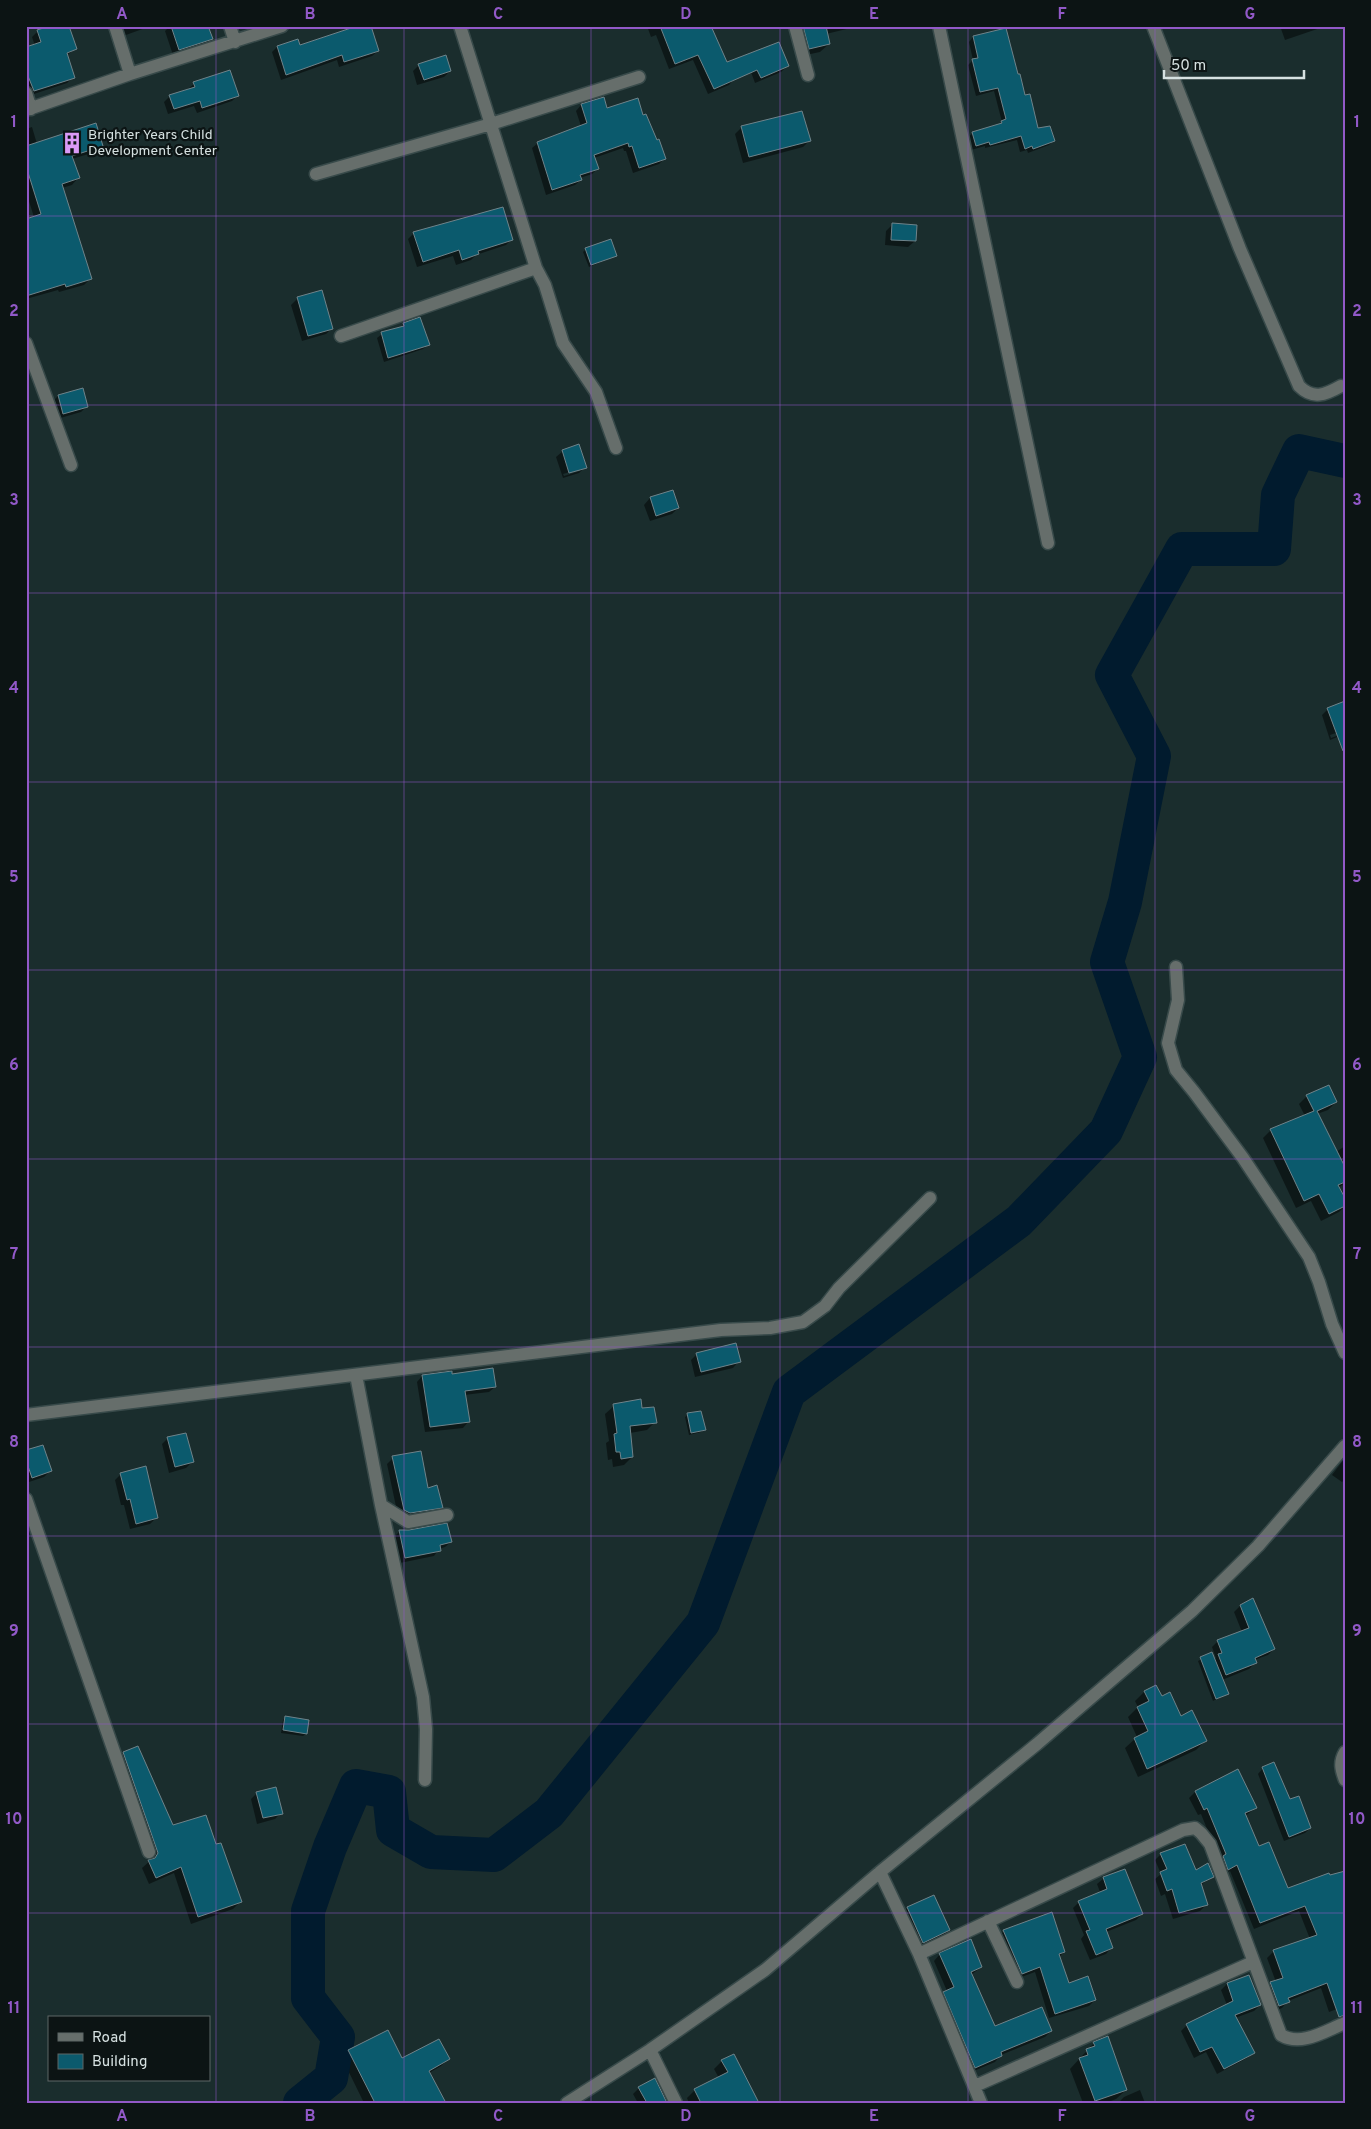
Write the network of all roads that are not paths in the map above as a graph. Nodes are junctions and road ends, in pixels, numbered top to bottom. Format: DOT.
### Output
graph roads {
  1 [pos="115,26"];
  2 [pos="230,26"];
  3 [pos="282,26"];
  4 [pos="460,26"];
  5 [pos="795,26"];
  6 [pos="939,26"];
  7 [pos="1153,26"];
  8 [pos="235,42"];
  9 [pos="130,74"];
  10 [pos="808,75"];
  11 [pos="639,78"];
  12 [pos="26,93"];
  13 [pos="29,109"];
  14 [pos="491,124"];
  15 [pos="316,174"];
  16 [pos="536,268"];
  17 [pos="341,336"];
  18 [pos="26,343"];
  19 [pos="1341,386"];
  20 [pos="616,448"];
  21 [pos="71,466"];
  22 [pos="1048,543"];
  23 [pos="1176,967"];
  24 [pos="930,1198"];
  25 [pos="1345,1353"];
  26 [pos="356,1375"];
  27 [pos="26,1415"];
  28 [pos="1345,1446"];
  29 [pos="26,1499"];
  30 [pos="380,1505"];
  31 [pos="447,1515"];
  32 [pos="1345,1752"];
  33 [pos="425,1780"];
  34 [pos="1345,1780"];
  35 [pos="150,1852"];
  36 [pos="880,1872"];
  37 [pos="988,1920"];
  38 [pos="919,1954"];
  39 [pos="1253,1962"];
  40 [pos="1017,1982"];
  41 [pos="1345,2023"];
  42 [pos="650,2050"];
  43 [pos="975,2086"];
  44 [pos="567,2103"];
  45 [pos="676,2103"];
  46 [pos="981,2103"];
  1 -- 9 [label="street"];
  2 -- 8 [label="street"];
  3 -- 8 [label="street"];
  4 -- 14 [label="street"];
  5 -- 10 [label="street"];
  6 -- 22 [label="street"];
  7 -- 19 [label="street"];
  8 -- 9 [label="street"];
  9 -- 13 [label="street"];
  11 -- 14 [label="street"];
  12 -- 13 [label="street"];
  14 -- 15 [label="street"];
  14 -- 16 [label="street"];
  16 -- 17 [label="street"];
  16 -- 20 [label="street"];
  18 -- 21 [label="street"];
  23 -- 25 [label="street"];
  24 -- 26 [label="street"];
  26 -- 27 [label="street"];
  26 -- 30 [label="street"];
  28 -- 36 [label="street"];
  29 -- 35 [label="street"];
  30 -- 31 [label="street"];
  30 -- 33 [label="street"];
  32 -- 34 [label="street"];
  36 -- 38 [label="street"];
  36 -- 42 [label="street"];
  37 -- 38 [label="street"];
  37 -- 39 [label="street"];
  37 -- 40 [label="street"];
  38 -- 43 [label="street"];
  39 -- 41 [label="street"];
  39 -- 43 [label="street"];
  42 -- 44 [label="street"];
  42 -- 45 [label="street"];
  43 -- 46 [label="street"];
}
